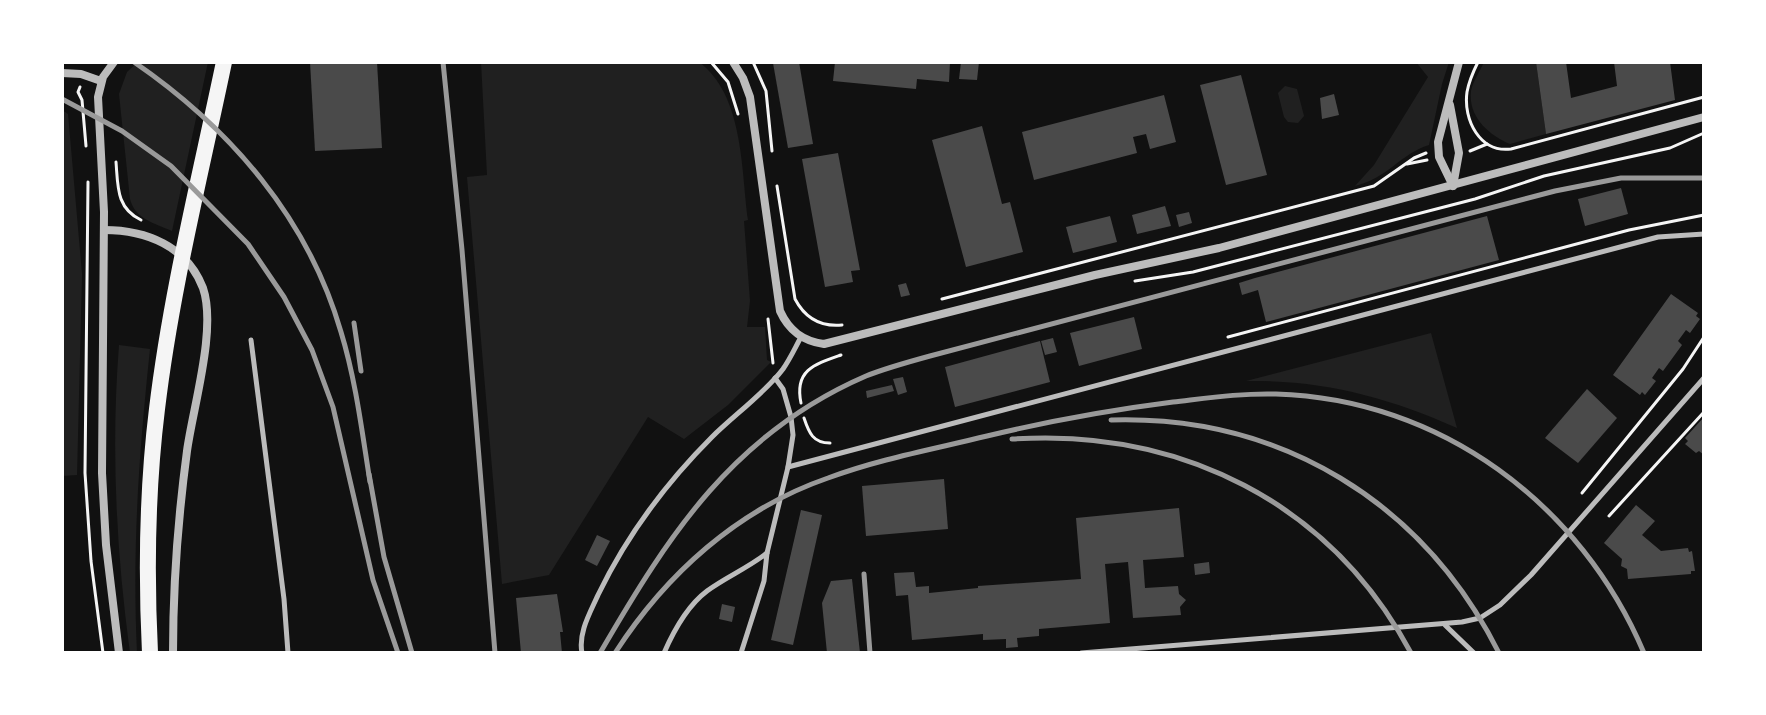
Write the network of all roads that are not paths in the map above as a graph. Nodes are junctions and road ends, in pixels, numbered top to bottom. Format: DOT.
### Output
graph roads {
  1 [pos="114,62"];
  2 [pos="224,62"];
  3 [pos="733,62"];
  4 [pos="1459,62"];
  5 [pos="62,73"];
  6 [pos="101,81"];
  7 [pos="1449,103"];
  8 [pos="1704,117"];
  9 [pos="1453,186"];
  10 [pos="104,230"];
  11 [pos="1704,234"];
  12 [pos="801,337"];
  13 [pos="251,340"];
  14 [pos="775,378"];
  15 [pos="1704,378"];
  16 [pos="788,467"];
  17 [pos="767,553"];
  18 [pos="1444,624"];
  19 [pos="119,653"];
  20 [pos="150,653"];
  21 [pos="173,653"];
  22 [pos="288,653"];
  23 [pos="582,653"];
  24 [pos="664,653"];
  25 [pos="741,653"];
  26 [pos="1081,653"];
  27 [pos="1474,653"];
  1 -- 6 [label="street"];
  2 -- 20 [label="main road"];
  3 -- 12 [label="street"];
  4 -- 7 [label="street"];
  5 -- 6 [label="street"];
  6 -- 10 [label="street"];
  7 -- 9 [label="street"];
  7 -- 9 [label="street"];
  8 -- 9 [label="street"];
  9 -- 12 [label="street"];
  10 -- 19 [label="street"];
  10 -- 21 [label="street"];
  11 -- 16 [label="lane"];
  12 -- 14 [label="lane"];
  13 -- 22 [label="lane"];
  14 -- 16 [label="lane"];
  14 -- 23 [label="lane"];
  15 -- 18 [label="lane"];
  16 -- 17 [label="lane"];
  17 -- 24 [label="lane"];
  17 -- 25 [label="lane"];
  18 -- 26 [label="lane"];
  18 -- 27 [label="lane"];
}
